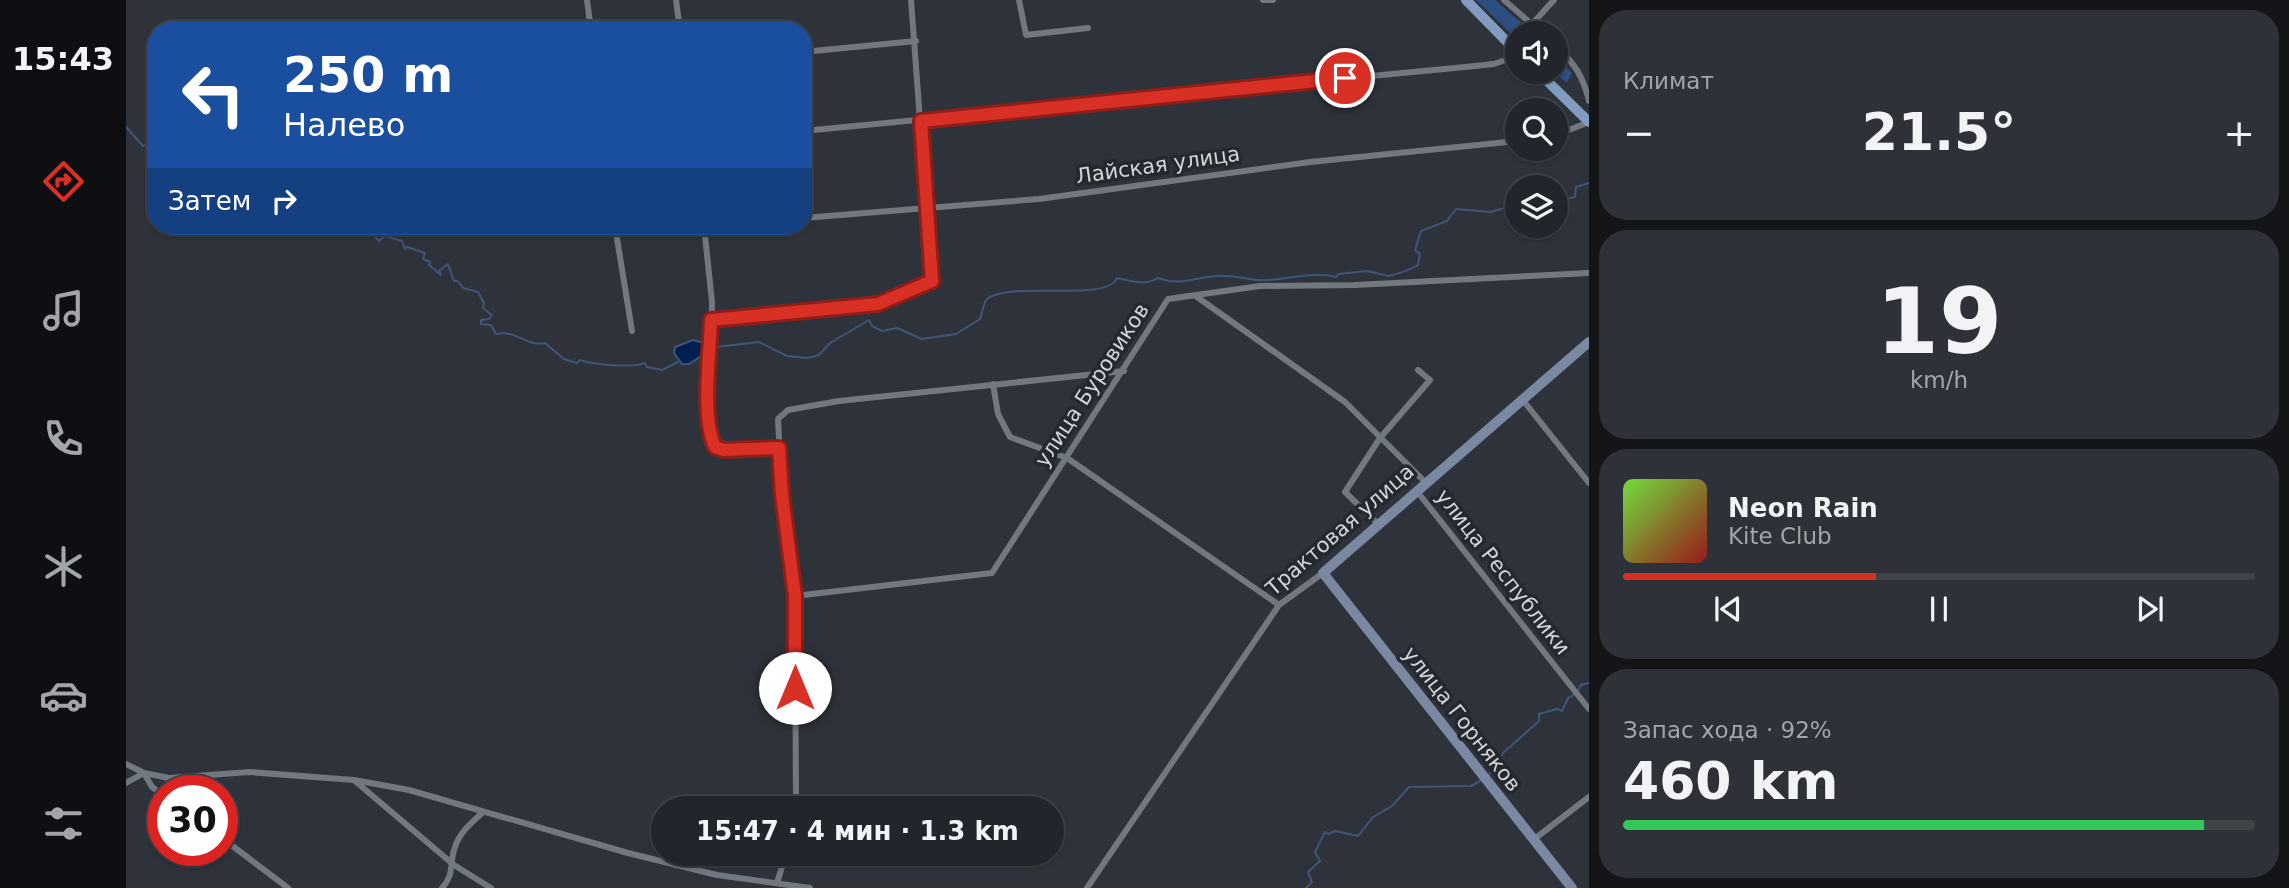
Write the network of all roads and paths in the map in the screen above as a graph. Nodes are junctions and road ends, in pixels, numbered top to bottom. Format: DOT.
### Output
graph roads {
  1 [pos="587,0"];
  2 [pos="676,0"];
  3 [pos="911,0"];
  4 [pos="1018,0"];
  5 [pos="1263,0"];
  6 [pos="1273,0"];
  7 [pos="1466,0"];
  8 [pos="1504,0"];
  9 [pos="1554,0"];
  10 [pos="590,21"];
  11 [pos="679,21"];
  12 [pos="1528,21"];
  13 [pos="1535,21"];
  14 [pos="1088,28"];
  15 [pos="916,41"];
  16 [pos="1505,41"];
  17 [pos="812,51"];
  18 [pos="1505,59"];
  19 [pos="1568,59"];
  20 [pos="1589,71"];
  21 [pos="1583,76"];
  22 [pos="1551,84"];
  23 [pos="1589,100"];
  24 [pos="1578,110"];
  25 [pos="921,121"];
  26 [pos="1589,122"];
  27 [pos="812,130"];
  28 [pos="1568,130"];
  29 [pos="1505,142"];
  30 [pos="926,207"];
  31 [pos="812,217"];
  32 [pos="616,235"];
  33 [pos="705,235"];
  34 [pos="1589,273"];
  35 [pos="1197,297"];
  36 [pos="711,320"];
  37 [pos="632,331"];
  38 [pos="1589,342"];
  39 [pos="1418,370"];
  40 [pos="1124,371"];
  41 [pos="993,383"];
  42 [pos="1522,399"];
  43 [pos="1380,438"];
  44 [pos="779,448"];
  45 [pos="1067,458"];
  46 [pos="1425,482"];
  47 [pos="1589,483"];
  48 [pos="1416,490"];
  49 [pos="1377,523"];
  50 [pos="1323,573"];
  51 [pos="795,596"];
  52 [pos="1279,605"];
  53 [pos="1589,709"];
  54 [pos="126,764"];
  55 [pos="144,773"];
  56 [pos="147,778"];
  57 [pos="354,780"];
  58 [pos="126,783"];
  59 [pos="381,785"];
  60 [pos="796,796"];
  61 [pos="1589,797"];
  62 [pos="375,800"];
  63 [pos="482,813"];
  64 [pos="1534,839"];
  65 [pos="238,850"];
  66 [pos="454,866"];
  67 [pos="782,866"];
  68 [pos="777,883"];
  69 [pos="288,888"];
  70 [pos="442,888"];
  71 [pos="491,888"];
  72 [pos="810,888"];
  73 [pos="1087,888"];
  74 [pos="1572,888"];
  1 -- 10 [label="street"];
  2 -- 11 [label="street"];
  3 -- 15 [label="street"];
  4 -- 14 [label="street"];
  5 -- 6 [label="street"];
  7 -- 16 [label="main road"];
  8 -- 12 [label="street"];
  9 -- 13 [label="street"];
  15 -- 17 [label="street"];
  15 -- 25 [label="street"];
  18 -- 25 [label="street"];
  19 -- 21 [label="street"];
  20 -- 21 [label="street"];
  21 -- 23 [label="street"];
  22 -- 24 [label="main road"];
  23 -- 24 [label="street"];
  24 -- 26 [label="main road"];
  25 -- 27 [label="street"];
  25 -- 30 [label="street"];
  26 -- 28 [label="street"];
  29 -- 30 [label="street, Лайская улица"];
  30 -- 31 [label="street, Лайская улица"];
  30 -- 36 [label="street"];
  32 -- 37 [label="street"];
  33 -- 36 [label="street"];
  34 -- 35 [label="street, улица Буровиков"];
  35 -- 40 [label="street, улица Буровиков"];
  35 -- 43 [label="street"];
  36 -- 44 [label="street"];
  38 -- 42 [label="street, Трактовая улица"];
  39 -- 43 [label="street"];
  40 -- 41 [label="street"];
  40 -- 45 [label="street, улица Буровиков"];
  41 -- 44 [label="street"];
  41 -- 45 [label="street"];
  42 -- 46 [label="street, Трактовая улица"];
  42 -- 47 [label="street"];
  43 -- 46 [label="street"];
  43 -- 49 [label="street"];
  44 -- 51 [label="street"];
  45 -- 51 [label="street, улица Буровиков"];
  45 -- 52 [label="street"];
  46 -- 48 [label="street, Трактовая улица"];
  48 -- 49 [label="street, Трактовая улица"];
  48 -- 53 [label="street, улица Республики"];
  49 -- 50 [label="street, Трактовая улица"];
  50 -- 52 [label="street, Трактовая улица"];
  50 -- 64 [label="street, улица Горняков"];
  51 -- 60 [label="street"];
  52 -- 73 [label="street, Трактовая улица"];
  54 -- 55 [label="street"];
  55 -- 56 [label="street"];
  55 -- 57 [label="street"];
  55 -- 58 [label="street"];
  57 -- 59 [label="street"];
  57 -- 62 [label="street"];
  59 -- 62 [label="street"];
  59 -- 63 [label="street"];
  61 -- 64 [label="street"];
  62 -- 66 [label="street"];
  63 -- 66 [label="street"];
  63 -- 68 [label="street"];
  64 -- 74 [label="street, улица Горняков"];
  65 -- 69 [label="street"];
  66 -- 70 [label="street"];
  66 -- 71 [label="street"];
  67 -- 68 [label="street"];
  68 -- 72 [label="street"];
}
